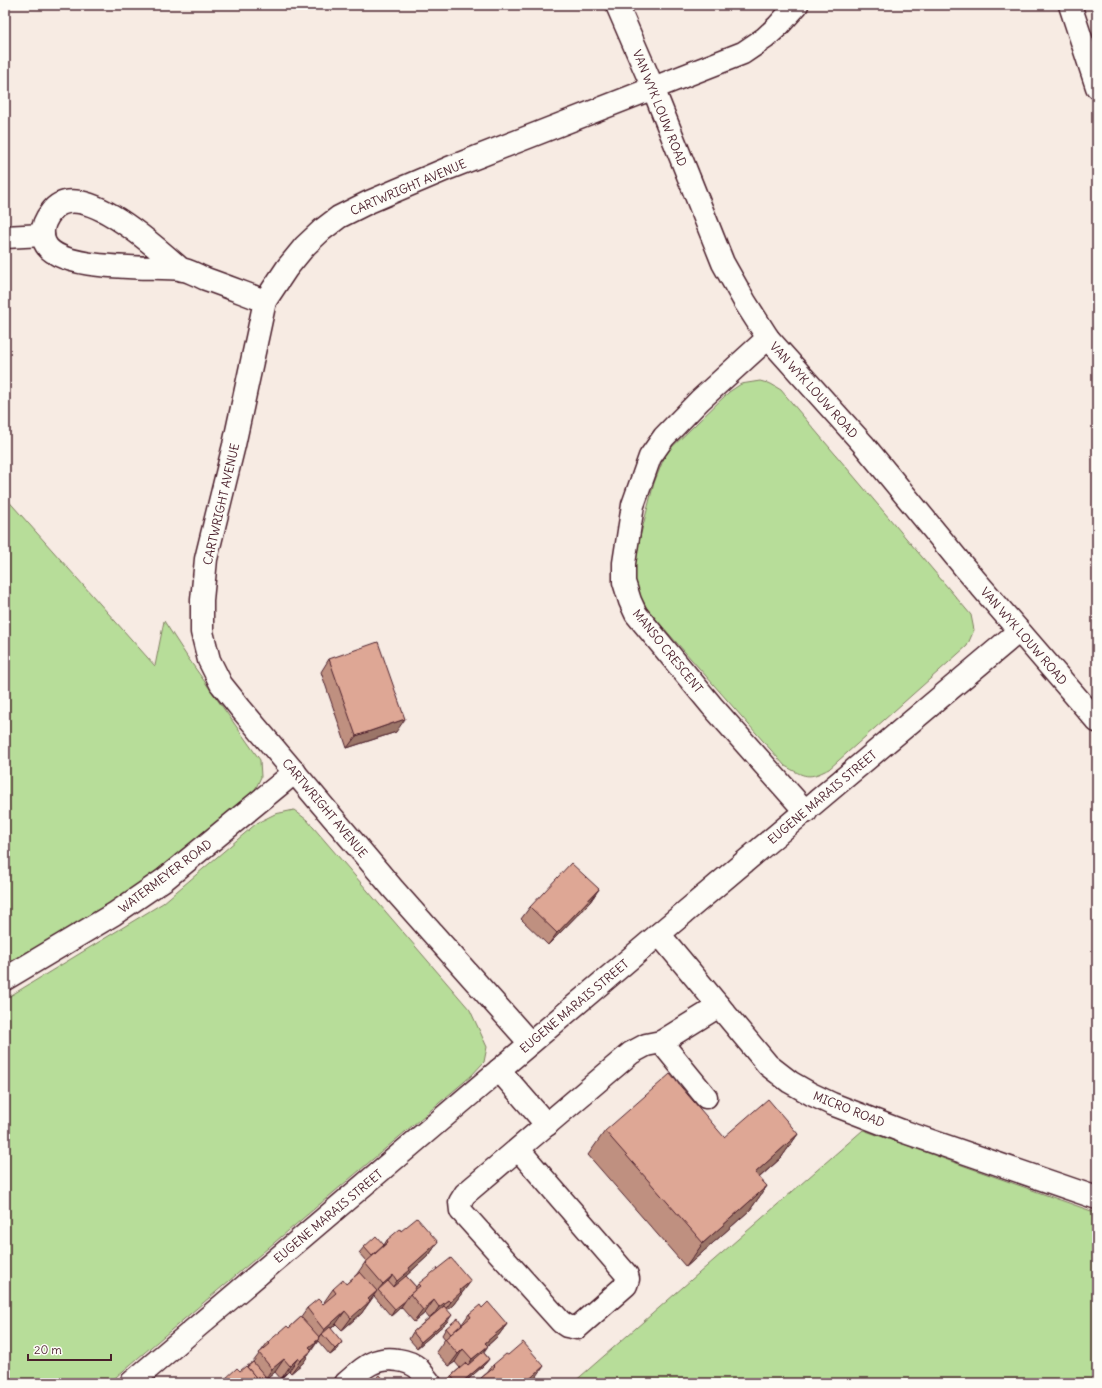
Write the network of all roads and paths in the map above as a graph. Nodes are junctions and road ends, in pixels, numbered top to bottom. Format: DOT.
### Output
graph roads {
  1 [pos="617,5"];
  2 [pos="797,5"];
  3 [pos="1070,5"];
  4 [pos="1097,87"];
  5 [pos="653,88"];
  6 [pos="43,235"];
  7 [pos="5,237"];
  8 [pos="182,270"];
  9 [pos="265,301"];
  10 [pos="768,338"];
  11 [pos="1019,630"];
  12 [pos="1097,721"];
  13 [pos="295,772"];
  14 [pos="806,812"];
  15 [pos="659,934"];
  16 [pos="5,979"];
  17 [pos="719,1006"];
  18 [pos="661,1042"];
  19 [pos="530,1043"];
  20 [pos="499,1070"];
  21 [pos="706,1097"];
  22 [pos="546,1125"];
  23 [pos="518,1149"];
  24 [pos="1097,1198"];
  25 [pos="131,1383"];
  26 [pos="346,1383"];
  27 [pos="430,1383"];
  1 -- 5 [label="street, VAN WYK LOUW ROAD"];
  2 -- 5 [label="street, CARTWRIGHT AVENUE"];
  3 -- 4 [label="street"];
  5 -- 9 [label="street, CARTWRIGHT AVENUE"];
  5 -- 10 [label="street, VAN WYK LOUW ROAD"];
  6 -- 7 [label="street"];
  6 -- 8 [label="street"];
  6 -- 8 [label="street"];
  8 -- 9 [label="street"];
  9 -- 13 [label="street, CARTWRIGHT AVENUE"];
  10 -- 11 [label="street, VAN WYK LOUW ROAD"];
  10 -- 14 [label="street, MANSO CRESCENT"];
  11 -- 12 [label="street, VAN WYK LOUW ROAD"];
  11 -- 14 [label="street, EUGENE MARAIS STREET"];
  13 -- 16 [label="street, WATERMEYER ROAD"];
  13 -- 19 [label="street, CARTWRIGHT AVENUE"];
  14 -- 15 [label="street, EUGENE MARAIS STREET"];
  15 -- 17 [label="street, MICRO ROAD"];
  15 -- 19 [label="street, EUGENE MARAIS STREET"];
  17 -- 18 [label="street"];
  17 -- 24 [label="street, MICRO ROAD"];
  18 -- 21 [label="street"];
  18 -- 22 [label="street"];
  19 -- 20 [label="street, EUGENE MARAIS STREET"];
  20 -- 22 [label="street"];
  20 -- 25 [label="street, EUGENE MARAIS STREET"];
  22 -- 23 [label="street"];
  23 -- 23 [label="street"];
  26 -- 27 [label="street"];
}
